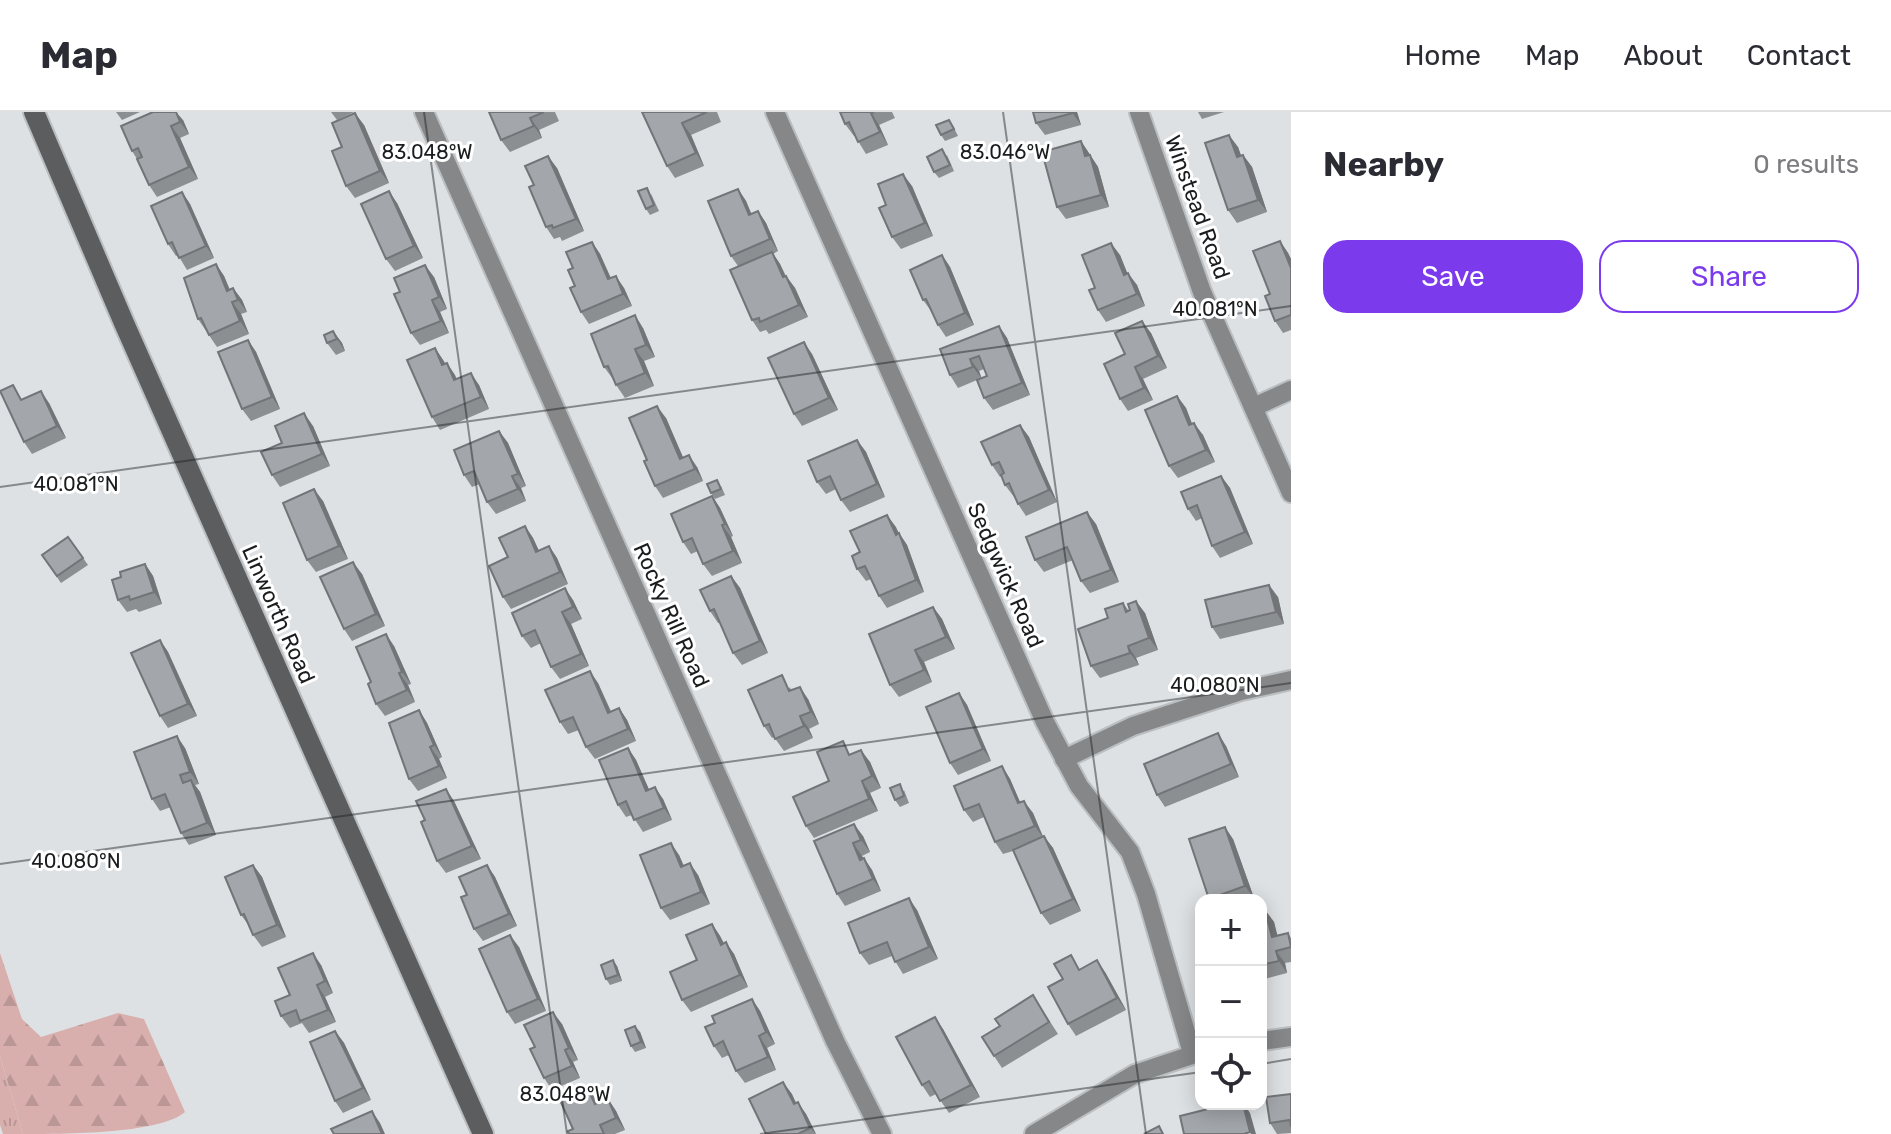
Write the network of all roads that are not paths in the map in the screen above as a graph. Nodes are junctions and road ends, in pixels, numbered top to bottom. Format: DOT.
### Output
graph roads {
  1 [pos="34,112"];
  2 [pos="424,112"];
  3 [pos="775,112"];
  4 [pos="1139,112"];
  5 [pos="1291,390"];
  6 [pos="1254,407"];
  7 [pos="1291,493"];
  8 [pos="1291,680"];
  9 [pos="1064,759"];
  10 [pos="1291,1037"];
  11 [pos="1267,1040"];
  12 [pos="1195,1046"];
  13 [pos="1195,1053"];
  14 [pos="483,1134"];
  15 [pos="882,1134"];
  16 [pos="1034,1134"];
  1 -- 14 [label="main road, Linworth Road"];
  2 -- 15 [label="street, Rocky Rill Road"];
  3 -- 9 [label="street, Sedgwick Road"];
  4 -- 6 [label="street, Winstead Road"];
  5 -- 6 [label="street"];
  6 -- 7 [label="street, Winstead Road"];
  8 -- 9 [label="street"];
  9 -- 12 [label="street, Sedgwick Road"];
  10 -- 11 [label="street"];
  13 -- 16 [label="street"];
}
